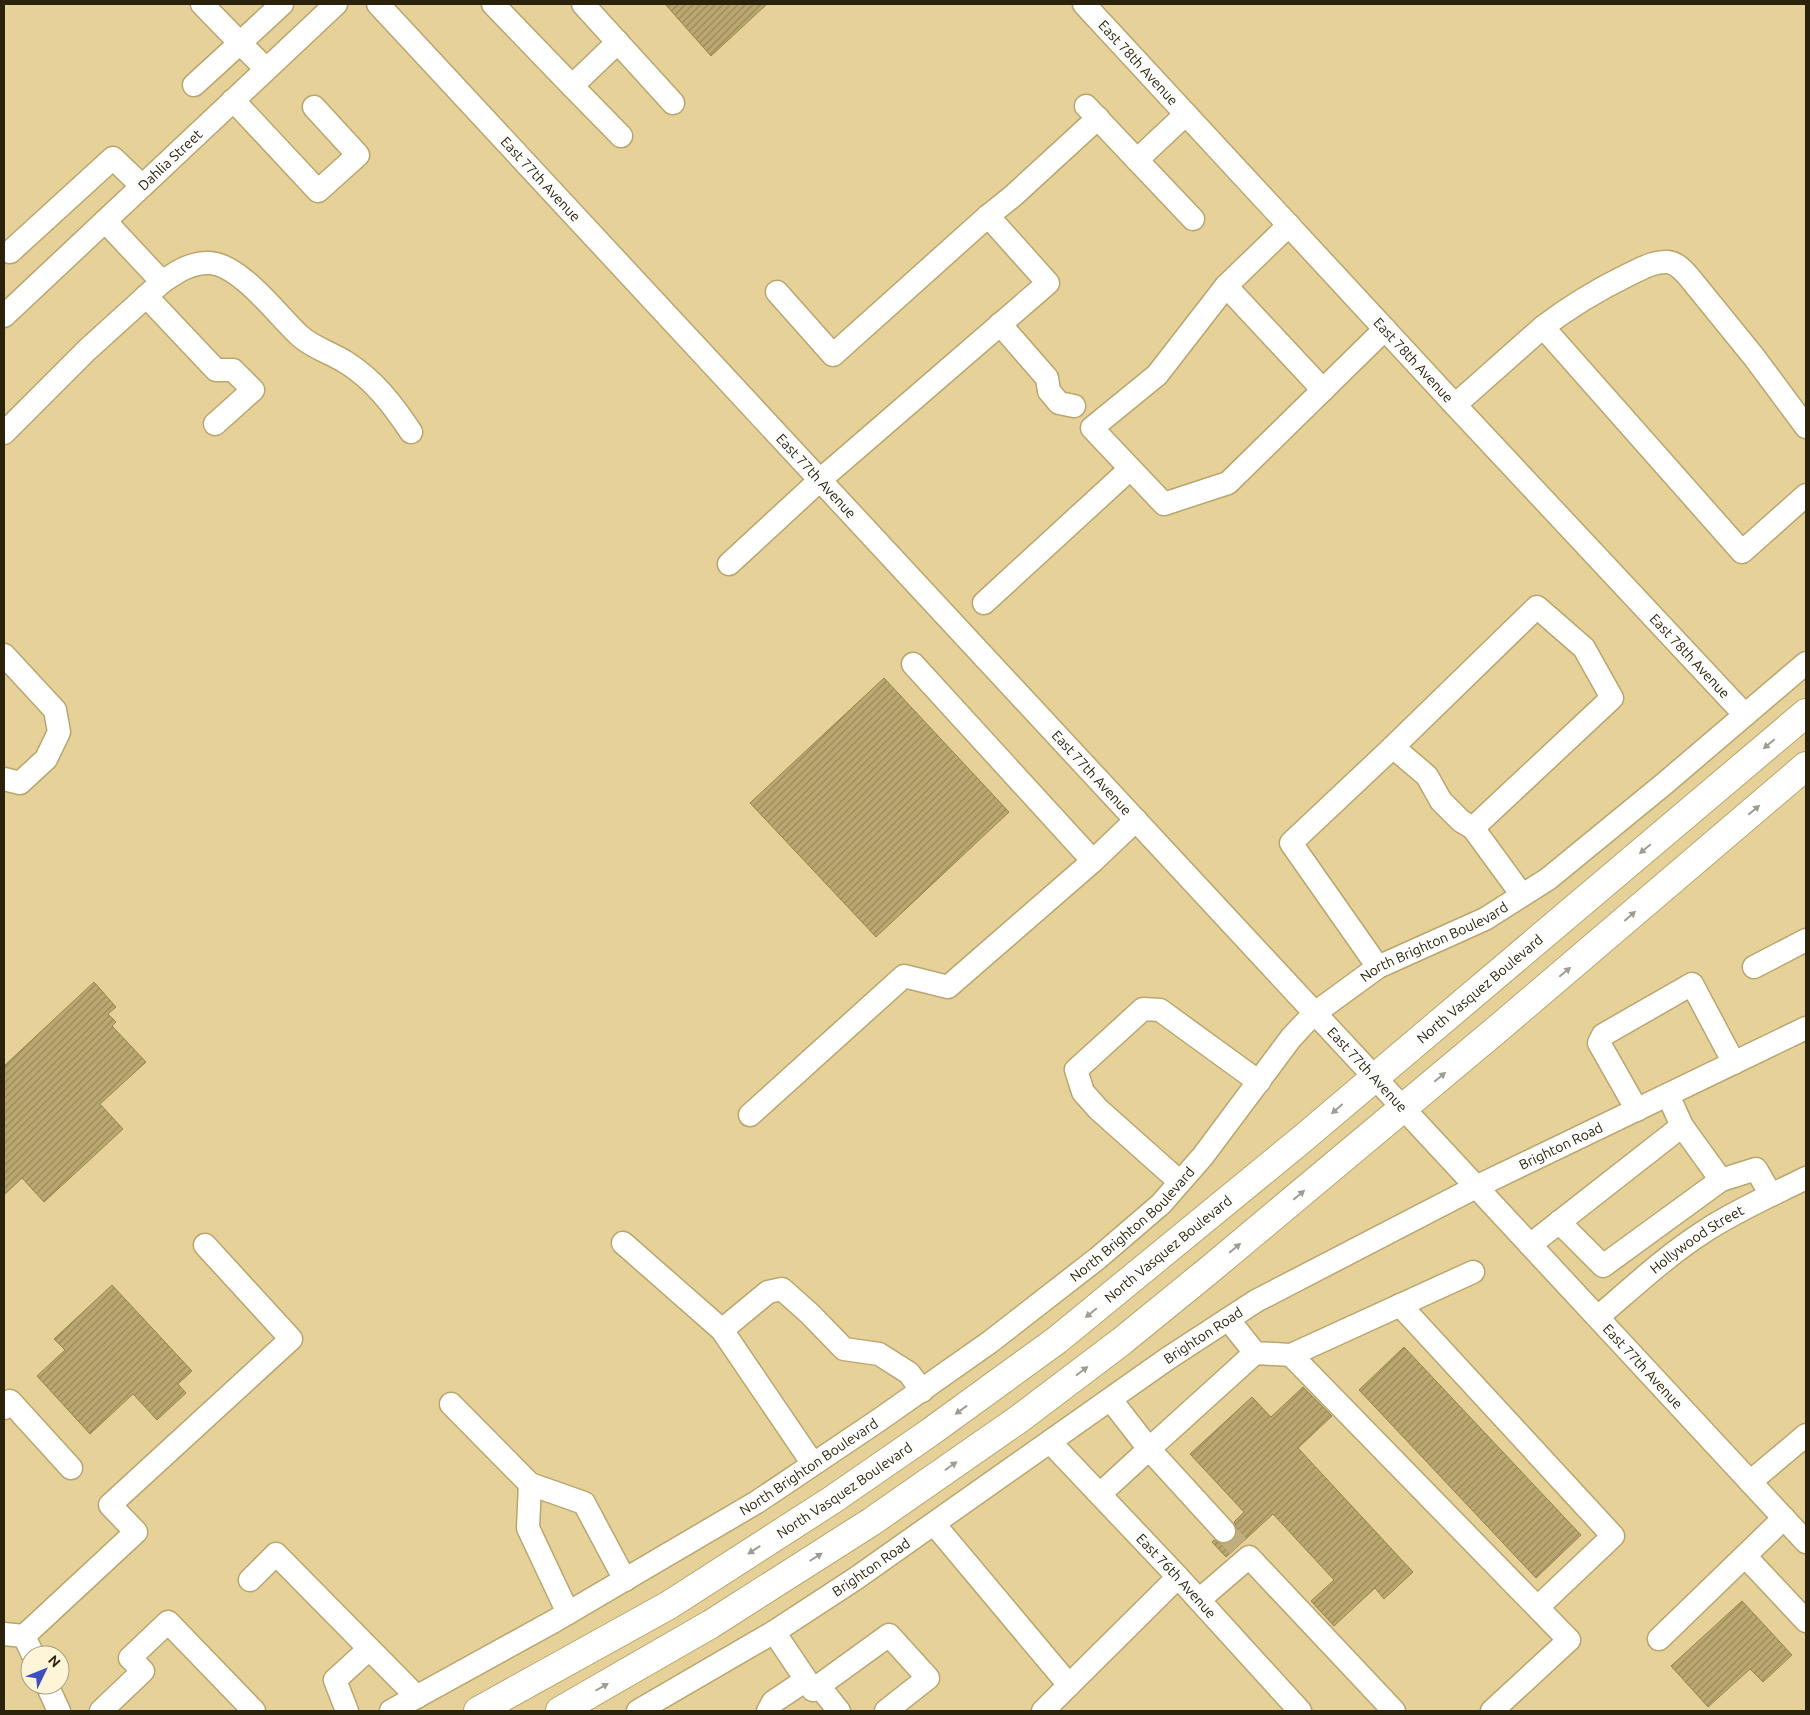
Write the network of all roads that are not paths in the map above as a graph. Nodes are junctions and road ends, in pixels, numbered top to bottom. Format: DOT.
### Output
graph roads {
  1 [pos="202,4"];
  2 [pos="282,4"];
  3 [pos="336,4"];
  4 [pos="378,4"];
  5 [pos="493,4"];
  6 [pos="583,4"];
  7 [pos="1084,4"];
  8 [pos="618,42"];
  9 [pos="240,43"];
  10 [pos="266,69"];
  11 [pos="194,85"];
  12 [pos="572,86"];
  13 [pos="233,100"];
  14 [pos="673,103"];
  15 [pos="314,107"];
  16 [pos="1186,114"];
  17 [pos="621,136"];
  18 [pos="1137,160"];
  19 [pos="142,186"];
  20 [pos="988,216"];
  21 [pos="1192,219"];
  22 [pos="105,221"];
  23 [pos="1289,225"];
  24 [pos="10,252"];
  25 [pos="1226,286"];
  26 [pos="154,289"];
  27 [pos="777,292"];
  28 [pos="4,316"];
  29 [pos="1000,324"];
  30 [pos="1543,327"];
  31 [pos="1385,328"];
  32 [pos="1323,390"];
  33 [pos="1455,405"];
  34 [pos="215,424"];
  35 [pos="1806,426"];
  36 [pos="1092,428"];
  37 [pos="411,432"];
  38 [pos="4,433"];
  39 [pos="1130,469"];
  40 [pos="820,480"];
  41 [pos="1806,495"];
  42 [pos="729,564"];
  43 [pos="984,603"];
  44 [pos="4,655"];
  45 [pos="1806,663"];
  46 [pos="913,664"];
  47 [pos="1806,713"];
  48 [pos="1745,715"];
  49 [pos="1392,747"];
  50 [pos="1806,766"];
  51 [pos="4,779"];
  52 [pos="1136,820"];
  53 [pos="1473,828"];
  54 [pos="1093,861"];
  55 [pos="1522,895"];
  56 [pos="1806,940"];
  57 [pos="1378,966"];
  58 [pos="1754,968"];
  59 [pos="1315,1013"];
  60 [pos="1806,1028"];
  61 [pos="1734,1063"];
  62 [pos="1374,1077"];
  63 [pos="1259,1082"];
  64 [pos="1668,1095"];
  65 [pos="1403,1108"];
  66 [pos="1637,1110"];
  67 [pos="750,1115"];
  68 [pos="1682,1126"];
  69 [pos="1806,1178"];
  70 [pos="1722,1180"];
  71 [pos="1180,1182"];
  72 [pos="1476,1187"];
  73 [pos="1771,1195"];
  74 [pos="1560,1222"];
  75 [pos="624,1243"];
  76 [pos="205,1245"];
  77 [pos="1530,1245"];
  78 [pos="1473,1272"];
  79 [pos="1400,1305"];
  80 [pos="1598,1317"];
  81 [pos="1228,1318"];
  82 [pos="722,1330"];
  83 [pos="1255,1352"];
  84 [pos="1291,1355"];
  85 [pos="922,1391"];
  86 [pos="1111,1400"];
  87 [pos="451,1404"];
  88 [pos="4,1408"];
  89 [pos="1806,1435"];
  90 [pos="1050,1442"];
  91 [pos="1149,1449"];
  92 [pos="813,1464"];
  93 [pos="70,1468"];
  94 [pos="1750,1482"];
  95 [pos="530,1484"];
  96 [pos="1100,1494"];
  97 [pos="1784,1518"];
  98 [pos="934,1524"];
  99 [pos="1806,1542"];
  100 [pos="1237,1544"];
  101 [pos="1745,1556"];
  102 [pos="1178,1577"];
  103 [pos="250,1580"];
  104 [pos="625,1580"];
  105 [pos="1199,1600"];
  106 [pos="1538,1607"];
  107 [pos="568,1612"];
  108 [pos="1806,1621"];
  109 [pos="774,1632"];
  110 [pos="1659,1639"];
  111 [pos="20,1642"];
  112 [pos="369,1649"];
  113 [pos="812,1683"];
  114 [pos="1069,1685"];
  115 [pos="52,1695"];
  116 [pos="417,1697"];
  117 [pos="671,1704"];
  118 [pos="59,1711"];
  119 [pos="102,1711"];
  120 [pos="254,1711"];
  121 [pos="347,1711"];
  122 [pos="391,1711"];
  123 [pos="478,1711"];
  124 [pos="560,1711"];
  125 [pos="638,1711"];
  126 [pos="768,1711"];
  127 [pos="839,1711"];
  128 [pos="886,1711"];
  129 [pos="1043,1711"];
  130 [pos="1300,1711"];
  131 [pos="1394,1711"];
  132 [pos="1492,1711"];
  1 -- 9 [label="street"];
  2 -- 9 [label="street"];
  3 -- 10 [label="street, Dahlia Street"];
  4 -- 40 [label="street, East 77th Avenue"];
  5 -- 12 [label="street"];
  6 -- 8 [label="street"];
  7 -- 16 [label="street, East 78th Avenue"];
  8 -- 12 [label="street"];
  8 -- 14 [label="street"];
  9 -- 10 [label="street"];
  9 -- 11 [label="street"];
  10 -- 13 [label="street, Dahlia Street"];
  12 -- 17 [label="street"];
  13 -- 15 [label="street"];
  13 -- 19 [label="street, Dahlia Street"];
  16 -- 18 [label="street"];
  16 -- 23 [label="street, East 78th Avenue"];
  18 -- 20 [label="street"];
  18 -- 21 [label="street"];
  19 -- 22 [label="street, Dahlia Street"];
  19 -- 24 [label="street"];
  20 -- 27 [label="street"];
  20 -- 29 [label="street"];
  22 -- 26 [label="street"];
  22 -- 28 [label="street, Dahlia Street"];
  23 -- 25 [label="street"];
  23 -- 31 [label="street, East 78th Avenue"];
  25 -- 32 [label="street"];
  25 -- 36 [label="street"];
  26 -- 34 [label="street"];
  26 -- 37 [label="street"];
  26 -- 38 [label="street"];
  29 -- 36 [label="street"];
  29 -- 40 [label="street"];
  30 -- 33 [label="street"];
  30 -- 35 [label="street"];
  30 -- 41 [label="street"];
  31 -- 32 [label="street"];
  31 -- 33 [label="street, East 78th Avenue"];
  32 -- 39 [label="street"];
  33 -- 48 [label="street, East 78th Avenue"];
  36 -- 39 [label="street"];
  39 -- 43 [label="street"];
  40 -- 42 [label="street"];
  40 -- 52 [label="street, East 77th Avenue"];
  44 -- 51 [label="street"];
  45 -- 48 [label="street, North Brighton Boulevard"];
  46 -- 54 [label="street"];
  47 -- 62 [label="highway, North Vasquez Boulevard, one-way"];
  48 -- 55 [label="street, North Brighton Boulevard"];
  49 -- 53 [label="street"];
  49 -- 53 [label="street"];
  49 -- 57 [label="street"];
  65 -- 50 [label="highway, one-way"];
  52 -- 54 [label="street"];
  52 -- 59 [label="street, East 77th Avenue"];
  53 -- 55 [label="street"];
  54 -- 67 [label="street"];
  55 -- 57 [label="street, North Brighton Boulevard"];
  56 -- 58 [label="street"];
  57 -- 59 [label="street, North Brighton Boulevard"];
  59 -- 62 [label="street, East 77th Avenue"];
  59 -- 63 [label="street, North Brighton Boulevard"];
  60 -- 61 [label="street, Brighton Road"];
  61 -- 64 [label="street, Brighton Road"];
  61 -- 66 [label="street"];
  62 -- 65 [label="street, East 77th Avenue"];
  62 -- 123 [label="highway, North Vasquez Boulevard, one-way"];
  63 -- 71 [label="street, North Brighton Boulevard"];
  63 -- 71 [label="street"];
  64 -- 66 [label="street, Brighton Road"];
  64 -- 68 [label="street"];
  65 -- 72 [label="street, East 77th Avenue"];
  124 -- 65 [label="highway, one-way"];
  66 -- 72 [label="street, Brighton Road"];
  68 -- 70 [label="street"];
  68 -- 74 [label="street"];
  69 -- 73 [label="street, Hollywood Street"];
  70 -- 73 [label="street"];
  70 -- 74 [label="street"];
  71 -- 85 [label="street, North Brighton Boulevard"];
  72 -- 77 [label="street, East 77th Avenue"];
  72 -- 81 [label="street, Brighton Road"];
  73 -- 80 [label="street, Hollywood Street"];
  74 -- 77 [label="street"];
  75 -- 82 [label="street"];
  76 -- 111 [label="street"];
  77 -- 80 [label="street, East 77th Avenue"];
  78 -- 79 [label="street"];
  79 -- 84 [label="street"];
  79 -- 106 [label="street"];
  80 -- 94 [label="street, East 77th Avenue"];
  81 -- 83 [label="street"];
  81 -- 86 [label="street, Brighton Road"];
  82 -- 85 [label="street"];
  82 -- 92 [label="street"];
  83 -- 84 [label="street"];
  83 -- 91 [label="street"];
  84 -- 106 [label="street"];
  85 -- 92 [label="street, North Brighton Boulevard"];
  86 -- 90 [label="street, Brighton Road"];
  86 -- 91 [label="street"];
  87 -- 95 [label="street"];
  88 -- 93 [label="street"];
  89 -- 94 [label="street"];
  90 -- 96 [label="street, East 76th Avenue"];
  90 -- 98 [label="street, Brighton Road"];
  91 -- 96 [label="street"];
  91 -- 100 [label="street"];
  92 -- 104 [label="street, North Brighton Boulevard"];
  94 -- 97 [label="street, East 77th Avenue"];
  95 -- 104 [label="street"];
  95 -- 107 [label="street"];
  96 -- 102 [label="street, East 76th Avenue"];
  97 -- 99 [label="street, East 77th Avenue"];
  97 -- 101 [label="street"];
  98 -- 109 [label="street, Brighton Road"];
  98 -- 114 [label="street"];
  100 -- 105 [label="street"];
  100 -- 131 [label="street"];
  101 -- 108 [label="street"];
  101 -- 110 [label="street"];
  102 -- 105 [label="street, East 76th Avenue"];
  102 -- 114 [label="street"];
  103 -- 112 [label="street"];
  104 -- 107 [label="street, North Brighton Boulevard"];
  105 -- 130 [label="street, East 76th Avenue"];
  106 -- 132 [label="street"];
  107 -- 116 [label="street, North Brighton Boulevard"];
  109 -- 113 [label="street"];
  109 -- 117 [label="street, Brighton Road"];
  112 -- 116 [label="street"];
  112 -- 121 [label="street"];
  113 -- 126 [label="street"];
  113 -- 127 [label="street"];
  113 -- 128 [label="street"];
  114 -- 129 [label="street"];
  115 -- 118 [label="street"];
  116 -- 122 [label="street, North Brighton Boulevard"];
  117 -- 125 [label="street, Brighton Road"];
  119 -- 120 [label="street"];
}
